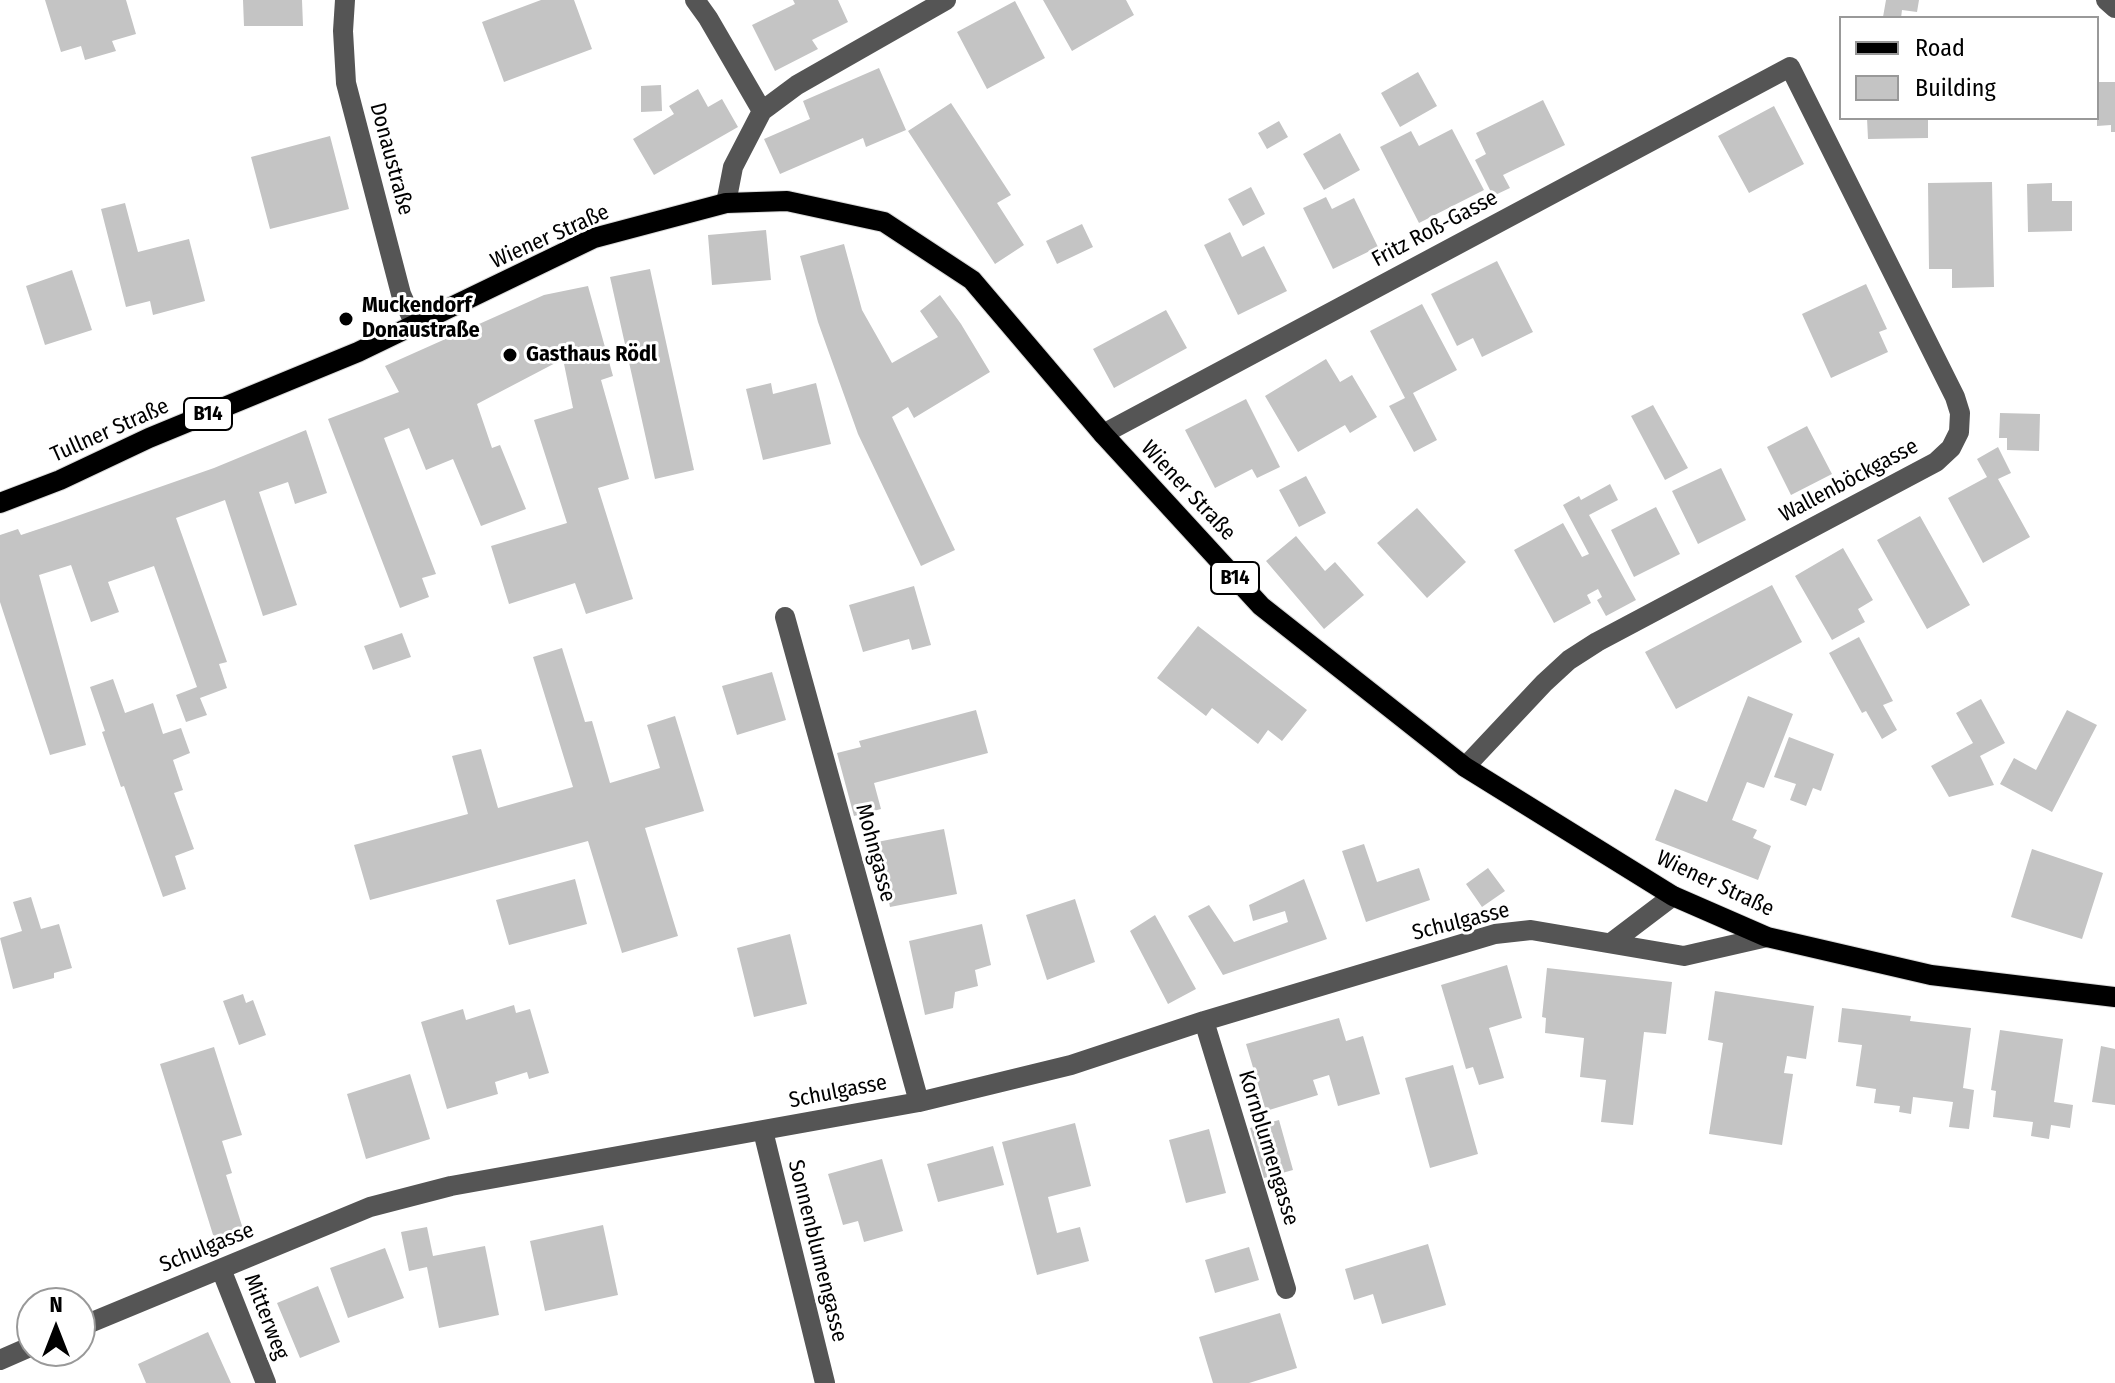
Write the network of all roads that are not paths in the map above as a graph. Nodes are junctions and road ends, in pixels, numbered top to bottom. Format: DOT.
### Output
graph roads {
  1 [pos="345,0"];
  2 [pos="695,0"];
  3 [pos="946,0"];
  4 [pos="2106,0"];
  5 [pos="2115,8"];
  6 [pos="1790,67"];
  7 [pos="762,111"];
  8 [pos="726,203"];
  9 [pos="415,325"];
  10 [pos="1103,434"];
  11 [pos="0,503"];
  12 [pos="785,617"];
  13 [pos="1465,767"];
  14 [pos="1673,896"];
  15 [pos="1767,937"];
  16 [pos="1611,943"];
  17 [pos="2115,997"];
  18 [pos="1204,1021"];
  19 [pos="919,1102"];
  20 [pos="763,1131"];
  21 [pos="221,1269"];
  22 [pos="1286,1289"];
  23 [pos="96,1320"];
  24 [pos="266,1383"];
  25 [pos="825,1383"];
  1 -- 9 [label="street, Donaustraße"];
  2 -- 7 [label="street"];
  3 -- 7 [label="street"];
  4 -- 5 [label="street"];
  6 -- 10 [label="street, Fritz Roß-Gasse"];
  6 -- 13 [label="street, Wallenböckgasse"];
  7 -- 8 [label="street"];
  8 -- 9 [label="main road, Wiener Straße / B14"];
  8 -- 10 [label="main road, Wiener Straße / B14"];
  9 -- 11 [label="main road, Tullner Straße / B14"];
  10 -- 13 [label="main road, Wiener Straße / B14"];
  12 -- 19 [label="street, Mohngasse"];
  13 -- 14 [label="main road, Wiener Straße / B14"];
  14 -- 15 [label="main road, Wiener Straße / B14"];
  14 -- 16 [label="street"];
  15 -- 16 [label="street, Schulgasse"];
  15 -- 17 [label="main road, Wiener Straße / B14"];
  16 -- 18 [label="street, Schulgasse"];
  18 -- 19 [label="street, Schulgasse"];
  18 -- 22 [label="street, Kornblumengasse"];
  19 -- 20 [label="street, Schulgasse"];
  20 -- 21 [label="street, Schulgasse"];
  20 -- 25 [label="street, Sonnenblumengasse"];
  21 -- 23 [label="street, Schulgasse"];
  21 -- 24 [label="street, Mitterweg"];
}
